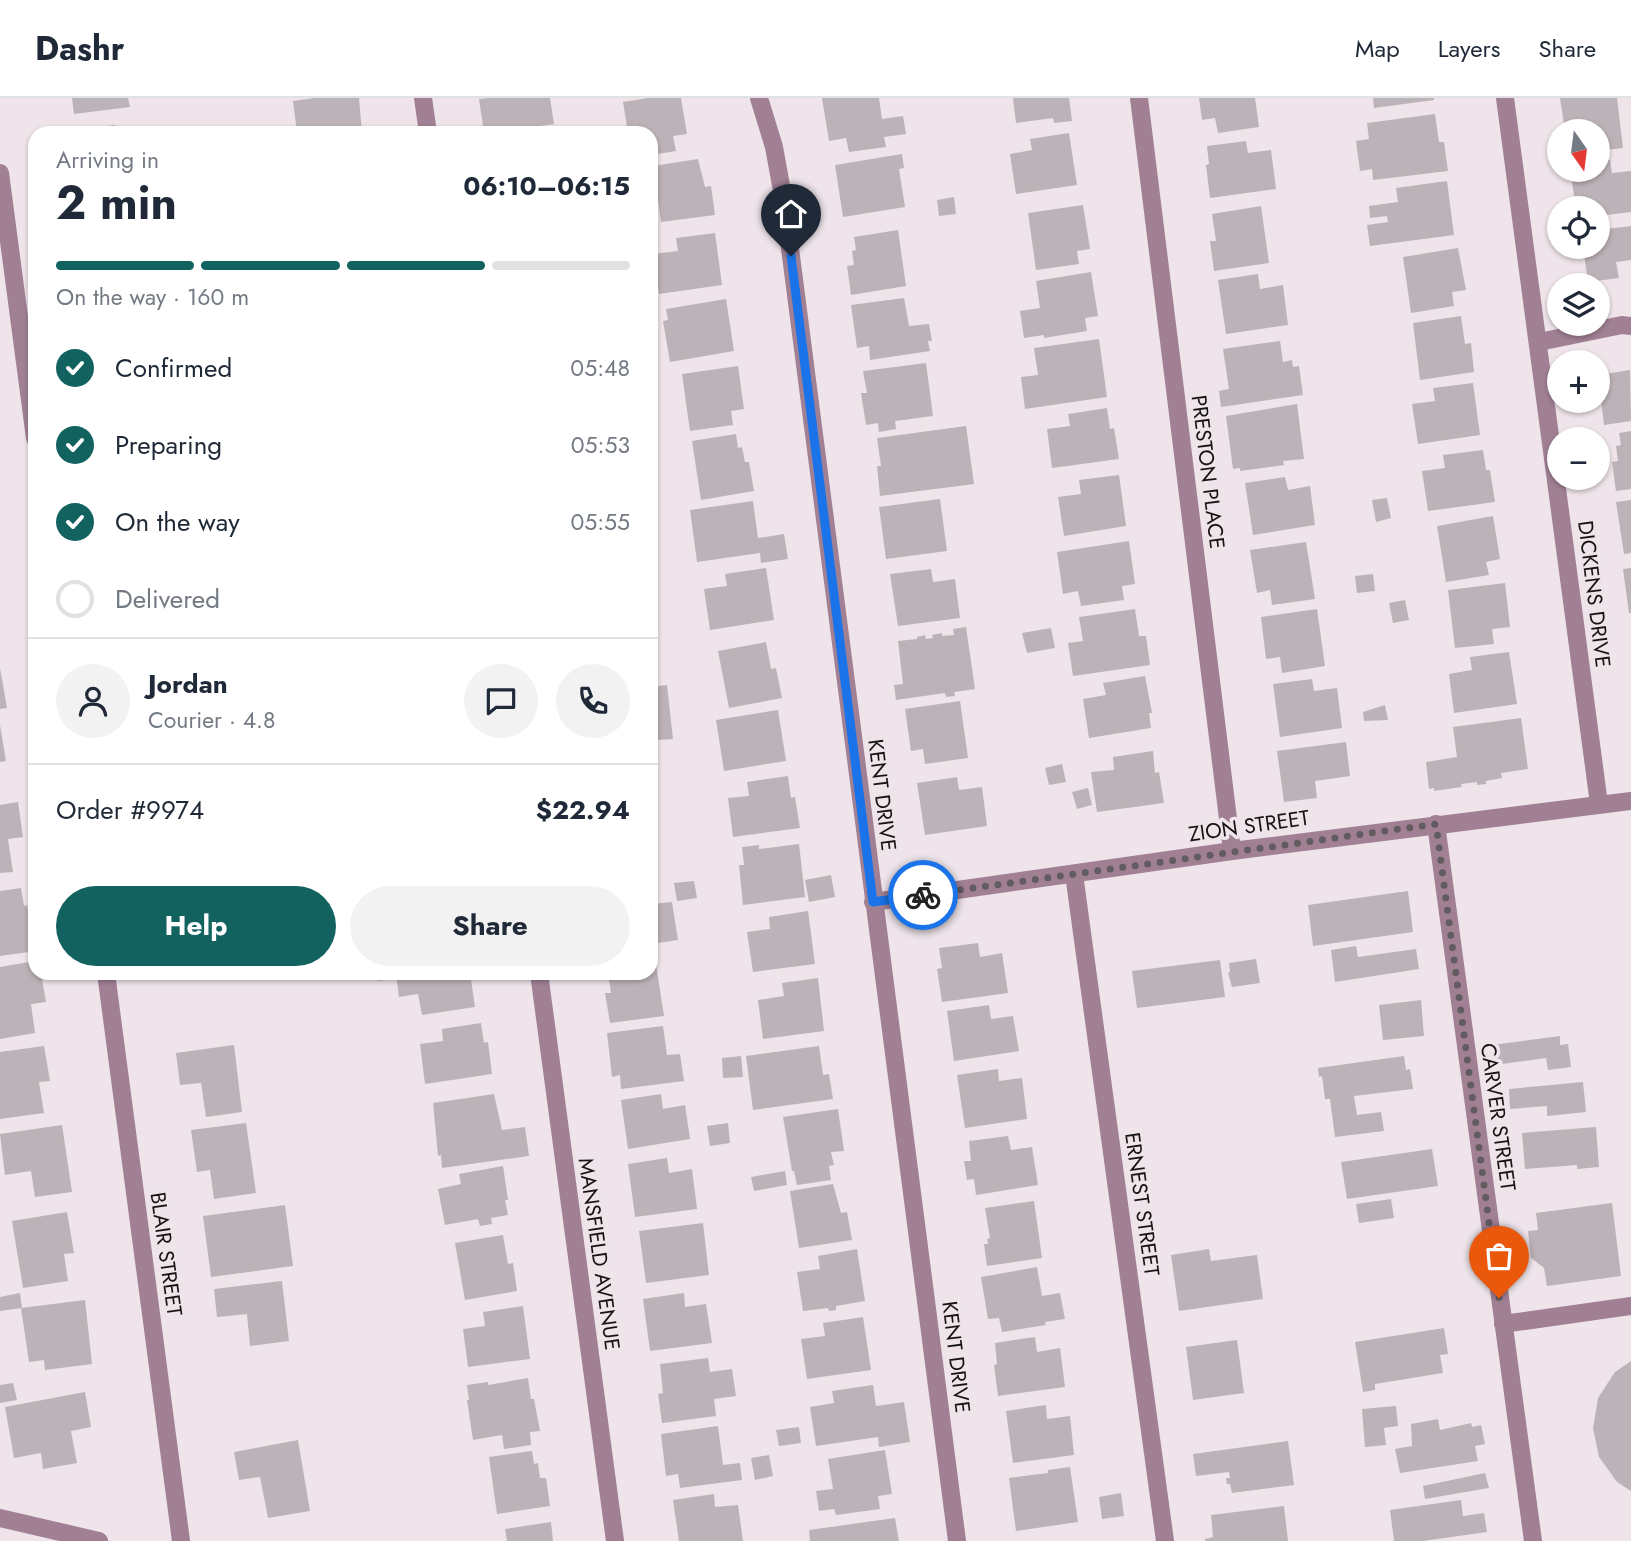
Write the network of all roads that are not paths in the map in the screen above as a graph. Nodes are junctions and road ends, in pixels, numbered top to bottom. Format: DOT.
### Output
graph roads {
  1 [pos="423,98"];
  2 [pos="760,98"];
  3 [pos="1139,98"];
  4 [pos="1505,98"];
  5 [pos="427,126"];
  6 [pos="0,173"];
  7 [pos="1631,326"];
  8 [pos="1539,342"];
  9 [pos="28,385"];
  10 [pos="1631,801"];
  11 [pos="1599,804"];
  12 [pos="1436,824"];
  13 [pos="1232,851"];
  14 [pos="1074,874"];
  15 [pos="873,902"];
  16 [pos="107,980"];
  17 [pos="540,980"];
  18 [pos="1631,1306"];
  19 [pos="1503,1324"];
  20 [pos="0,1518"];
  21 [pos="99,1541"];
  22 [pos="181,1541"];
  23 [pos="615,1541"];
  24 [pos="957,1541"];
  25 [pos="1166,1541"];
  26 [pos="1533,1541"];
  1 -- 5 [label="street"];
  2 -- 15 [label="street, KENT DRIVE"];
  3 -- 13 [label="street, PRESTON PLACE"];
  4 -- 8 [label="street, DICKENS DRIVE"];
  6 -- 9 [label="street"];
  7 -- 8 [label="street"];
  8 -- 11 [label="street, DICKENS DRIVE"];
  10 -- 11 [label="street, ZION STREET"];
  11 -- 12 [label="street, ZION STREET"];
  12 -- 13 [label="street, ZION STREET"];
  12 -- 19 [label="street, CARVER STREET"];
  13 -- 14 [label="street, ZION STREET"];
  14 -- 15 [label="street, ZION STREET"];
  14 -- 25 [label="street, ERNEST STREET"];
  15 -- 24 [label="street, KENT DRIVE"];
  16 -- 22 [label="street, BLAIR STREET"];
  17 -- 23 [label="street, MANSFIELD AVENUE"];
  18 -- 19 [label="street"];
  19 -- 26 [label="street, CARVER STREET"];
  20 -- 21 [label="street"];
}
